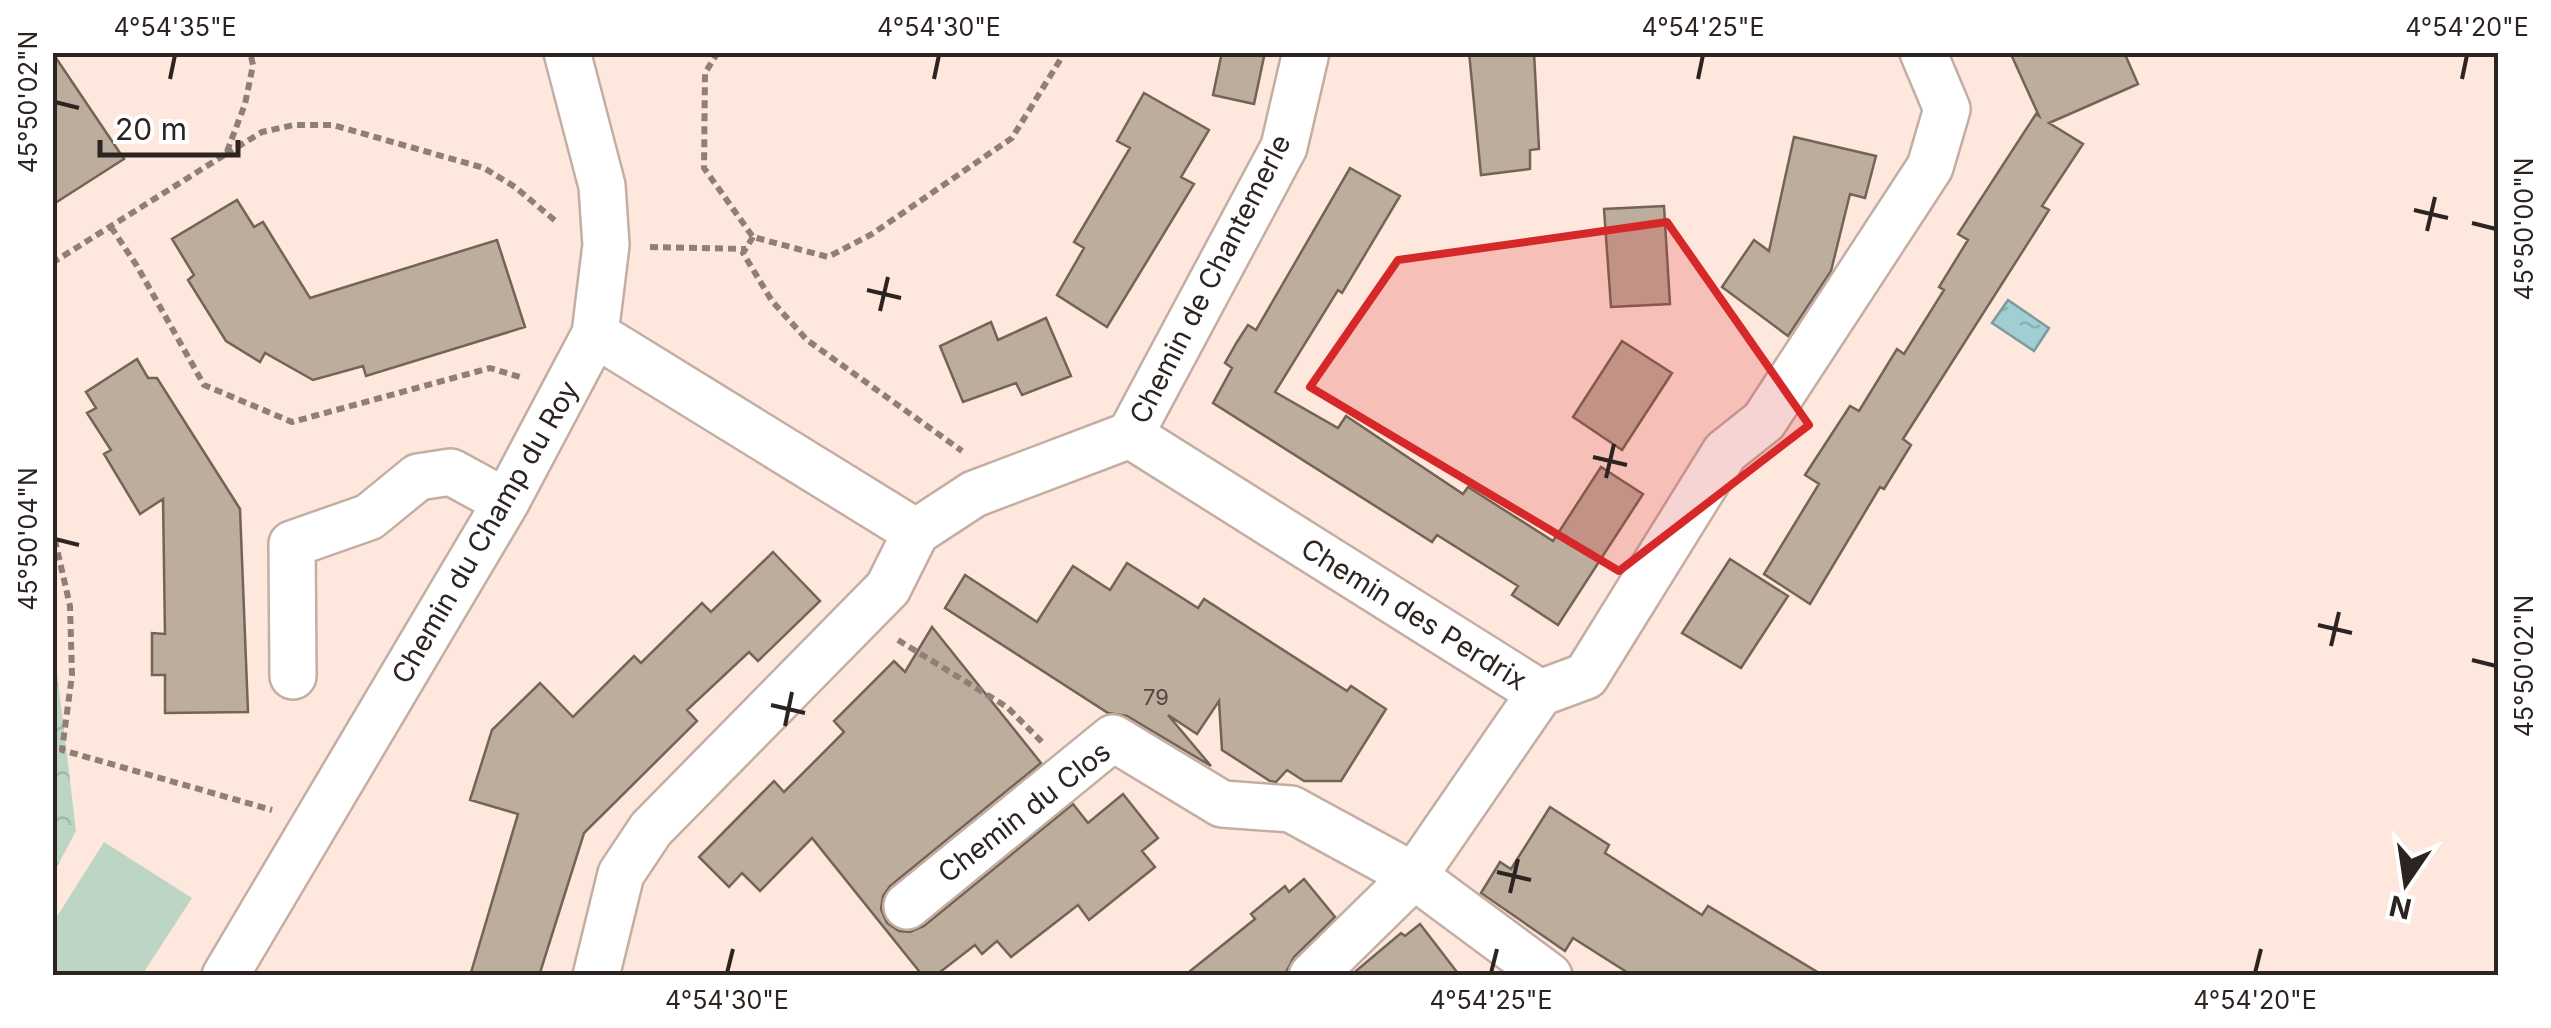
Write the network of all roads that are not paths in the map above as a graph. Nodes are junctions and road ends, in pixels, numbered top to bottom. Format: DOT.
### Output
graph roads {
  1 [pos="567,52"];
  2 [pos="1306,52"];
  3 [pos="1923,52"];
  4 [pos="595,334"];
  5 [pos="1130,435"];
  6 [pos="506,502"];
  7 [pos="916,532"];
  8 [pos="294,676"];
  9 [pos="1540,693"];
  10 [pos="1414,876"];
  11 [pos="906,906"];
  12 [pos="225,976"];
  13 [pos="596,976"];
  14 [pos="1312,976"];
  15 [pos="1549,976"];
  1 -- 4 [label="street, Chemin du Champ du Roy"];
  2 -- 5 [label="street, Chemin de Chantemerle"];
  3 -- 9 [label="street, Chemin des Perdrix"];
  4 -- 6 [label="street, Chemin du Champ du Roy"];
  4 -- 7 [label="street"];
  5 -- 7 [label="street, Chemin de Chantemerle"];
  5 -- 9 [label="street, Chemin des Perdrix"];
  6 -- 8 [label="street"];
  6 -- 12 [label="street, Chemin du Champ du Roy"];
  7 -- 13 [label="street"];
  9 -- 10 [label="street"];
  10 -- 11 [label="street, Chemin du Clos"];
  10 -- 14 [label="street"];
  10 -- 15 [label="street, Chemin du Clos"];
}
